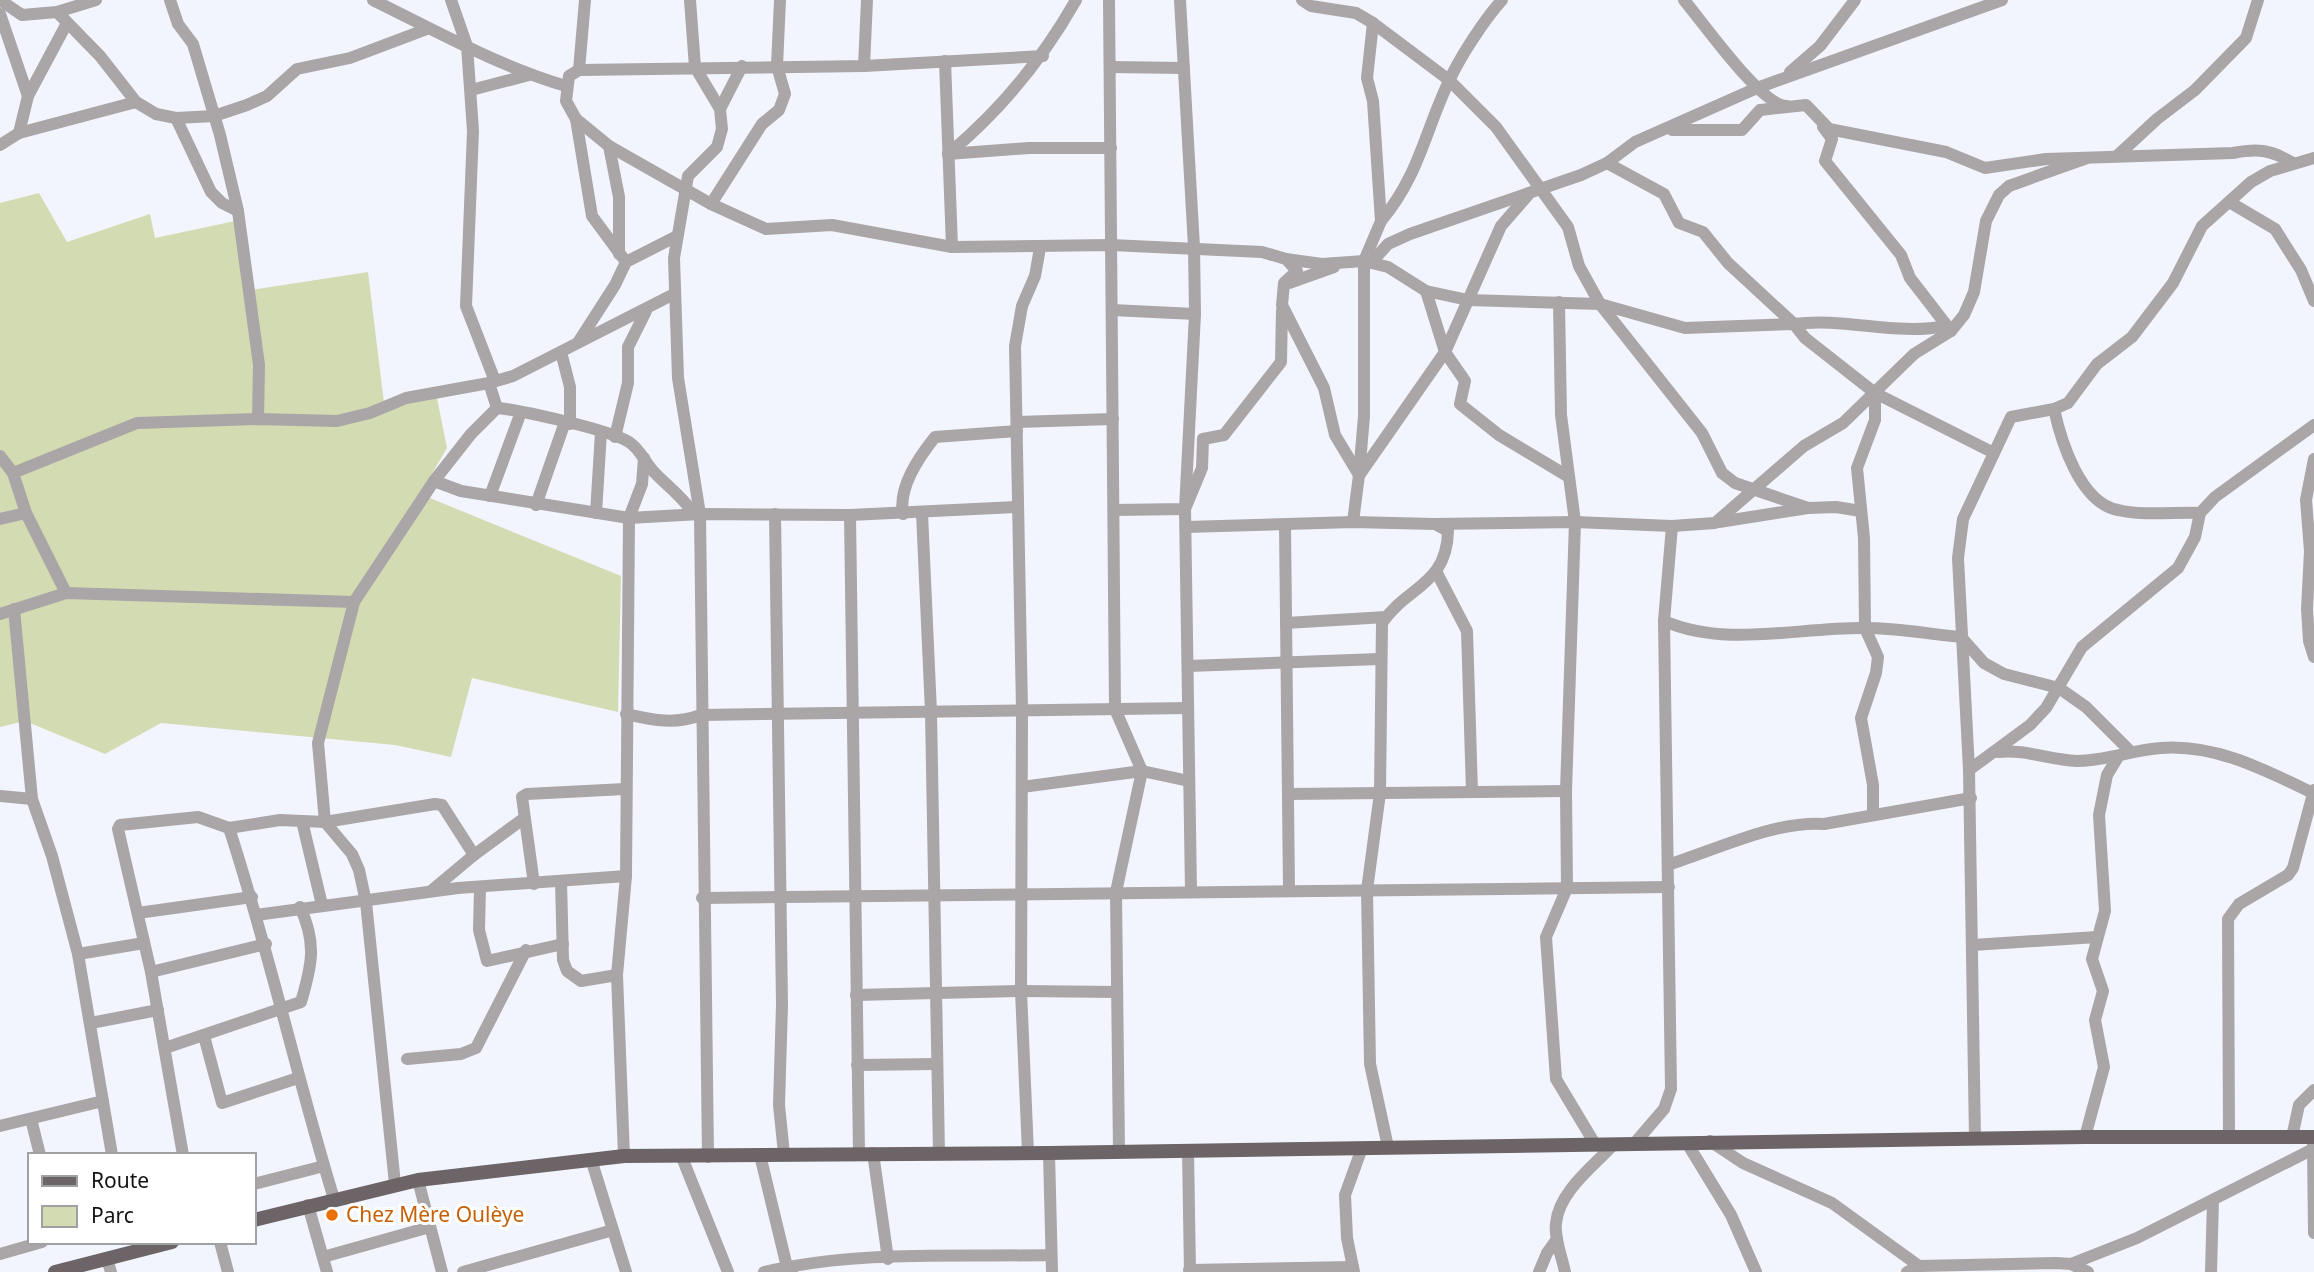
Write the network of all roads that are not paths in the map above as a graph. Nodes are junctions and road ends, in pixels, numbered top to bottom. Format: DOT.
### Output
graph roads {
  1 [pos="0,0"];
  2 [pos="15,0"];
  3 [pos="96,0"];
  4 [pos="170,0"];
  5 [pos="373,0"];
  6 [pos="451,0"];
  7 [pos="585,0"];
  8 [pos="690,0"];
  9 [pos="780,0"];
  10 [pos="867,0"];
  11 [pos="1076,0"];
  12 [pos="1110,0"];
  13 [pos="1180,0"];
  14 [pos="1302,0"];
  15 [pos="1685,0"];
  16 [pos="1855,0"];
  17 [pos="2002,0"];
  18 [pos="2258,0"];
  19 [pos="1501,1"];
  20 [pos="57,12"];
  21 [pos="0,14"];
  22 [pos="22,15"];
  23 [pos="67,23"];
  24 [pos="1373,23"];
  25 [pos="427,29"];
  26 [pos="467,46"];
  27 [pos="776,52"];
  28 [pos="1043,56"];
  29 [pos="945,61"];
  30 [pos="746,66"];
  31 [pos="777,66"];
  32 [pos="864,66"];
  33 [pos="695,67"];
  34 [pos="1111,67"];
  35 [pos="1184,68"];
  36 [pos="579,70"];
  37 [pos="529,75"];
  38 [pos="1449,80"];
  39 [pos="1779,80"];
  40 [pos="566,86"];
  41 [pos="1757,88"];
  42 [pos="471,90"];
  43 [pos="28,96"];
  44 [pos="136,102"];
  45 [pos="1806,105"];
  46 [pos="720,108"];
  47 [pos="214,116"];
  48 [pos="176,118"];
  49 [pos="576,118"];
  50 [pos="1664,131"];
  51 [pos="19,134"];
  52 [pos="0,145"];
  53 [pos="609,146"];
  54 [pos="1111,148"];
  55 [pos="948,154"];
  56 [pos="2117,156"];
  57 [pos="2087,158"];
  58 [pos="2314,158"];
  59 [pos="1607,163"];
  60 [pos="2293,163"];
  61 [pos="1544,188"];
  62 [pos="684,190"];
  63 [pos="1530,193"];
  64 [pos="2231,203"];
  65 [pos="711,204"];
  66 [pos="237,211"];
  67 [pos="1381,221"];
  68 [pos="677,236"];
  69 [pos="1111,245"];
  70 [pos="952,247"];
  71 [pos="1194,247"];
  72 [pos="1040,248"];
  73 [pos="622,258"];
  74 [pos="1286,259"];
  75 [pos="1368,262"];
  76 [pos="1344,263"];
  77 [pos="1426,291"];
  78 [pos="674,294"];
  79 [pos="1468,300"];
  80 [pos="2314,301"];
  81 [pos="1559,302"];
  82 [pos="1600,304"];
  83 [pos="1282,305"];
  84 [pos="1112,310"];
  85 [pos="647,311"];
  86 [pos="1195,314"];
  87 [pos="1794,324"];
  88 [pos="1948,329"];
  89 [pos="579,341"];
  90 [pos="561,352"];
  91 [pos="1445,352"];
  92 [pos="492,382"];
  93 [pos="1875,393"];
  94 [pos="497,408"];
  95 [pos="2054,409"];
  96 [pos="521,412"];
  97 [pos="258,419"];
  98 [pos="1113,419"];
  99 [pos="568,423"];
  100 [pos="2314,425"];
  101 [pos="1017,426"];
  102 [pos="601,432"];
  103 [pos="615,437"];
  104 [pos="1992,452"];
  105 [pos="0,456"];
  106 [pos="644,458"];
  107 [pos="2314,459"];
  108 [pos="13,473"];
  109 [pos="1359,475"];
  110 [pos="1569,477"];
  111 [pos="434,481"];
  112 [pos="1755,488"];
  113 [pos="489,496"];
  114 [pos="2310,500"];
  115 [pos="536,505"];
  116 [pos="1016,507"];
  117 [pos="1808,508"];
  118 [pos="1185,509"];
  119 [pos="1114,510"];
  120 [pos="1861,511"];
  121 [pos="26,513"];
  122 [pos="596,513"];
  123 [pos="922,513"];
  124 [pos="2200,513"];
  125 [pos="697,514"];
  126 [pos="775,514"];
  127 [pos="903,514"];
  128 [pos="849,515"];
  129 [pos="629,518"];
  130 [pos="0,519"];
  131 [pos="1353,522"];
  132 [pos="1575,522"];
  133 [pos="1716,523"];
  134 [pos="1434,524"];
  135 [pos="1285,526"];
  136 [pos="1672,526"];
  137 [pos="1186,527"];
  138 [pos="1437,573"];
  139 [pos="66,593"];
  140 [pos="354,602"];
  141 [pos="14,609"];
  142 [pos="0,614"];
  143 [pos="1385,618"];
  144 [pos="1664,621"];
  145 [pos="1286,623"];
  146 [pos="1866,628"];
  147 [pos="1961,637"];
  148 [pos="2314,657"];
  149 [pos="1379,659"];
  150 [pos="1286,663"];
  151 [pos="1188,666"];
  152 [pos="2059,688"];
  153 [pos="1188,708"];
  154 [pos="1115,709"];
  155 [pos="1022,710"];
  156 [pos="931,712"];
  157 [pos="626,713"];
  158 [pos="852,713"];
  159 [pos="777,714"];
  160 [pos="701,715"];
  161 [pos="1998,752"];
  162 [pos="2132,752"];
  163 [pos="2118,757"];
  164 [pos="1969,770"];
  165 [pos="1142,771"];
  166 [pos="1189,781"];
  167 [pos="1022,787"];
  168 [pos="625,789"];
  169 [pos="1566,791"];
  170 [pos="1472,792"];
  171 [pos="2313,792"];
  172 [pos="1380,793"];
  173 [pos="1288,794"];
  174 [pos="0,796"];
  175 [pos="1971,798"];
  176 [pos="32,799"];
  177 [pos="1873,815"];
  178 [pos="523,819"];
  179 [pos="302,821"];
  180 [pos="325,822"];
  181 [pos="229,828"];
  182 [pos="474,855"];
  183 [pos="1668,865"];
  184 [pos="626,876"];
  185 [pos="561,881"];
  186 [pos="534,884"];
  187 [pos="480,887"];
  188 [pos="1669,887"];
  189 [pos="1567,888"];
  190 [pos="1289,890"];
  191 [pos="1367,890"];
  192 [pos="1191,891"];
  193 [pos="428,892"];
  194 [pos="1116,892"];
  195 [pos="855,894"];
  196 [pos="934,894"];
  197 [pos="1022,894"];
  198 [pos="252,897"];
  199 [pos="702,898"];
  200 [pos="781,899"];
  201 [pos="366,902"];
  202 [pos="322,905"];
  203 [pos="300,907"];
  204 [pos="138,913"];
  205 [pos="256,915"];
  206 [pos="2097,937"];
  207 [pos="144,943"];
  208 [pos="266,944"];
  209 [pos="563,944"];
  210 [pos="1973,945"];
  211 [pos="526,950"];
  212 [pos="78,954"];
  213 [pos="151,972"];
  214 [pos="617,975"];
  215 [pos="1021,991"];
  216 [pos="1117,992"];
  217 [pos="935,993"];
  218 [pos="856,995"];
  219 [pos="158,1010"];
  220 [pos="283,1011"];
  221 [pos="91,1023"];
  222 [pos="204,1036"];
  223 [pos="165,1048"];
  224 [pos="407,1059"];
  225 [pos="936,1064"];
  226 [pos="857,1065"];
  227 [pos="298,1078"];
  228 [pos="2314,1090"];
  229 [pos="103,1101"];
  230 [pos="31,1119"];
  231 [pos="0,1126"];
  232 [pos="2229,1135"];
  233 [pos="2085,1136"];
  234 [pos="2292,1137"];
  235 [pos="1975,1139"];
  236 [pos="2313,1141"];
  237 [pos="1710,1142"];
  238 [pos="1687,1143"];
  239 [pos="1595,1144"];
  240 [pos="1614,1144"];
  241 [pos="1634,1144"];
  242 [pos="1388,1147"];
  243 [pos="1362,1148"];
  244 [pos="1188,1150"];
  245 [pos="1119,1152"];
  246 [pos="40,1153"];
  247 [pos="112,1153"];
  248 [pos="183,1153"];
  249 [pos="866,1153"];
  250 [pos="1028,1153"];
  251 [pos="1049,1153"];
  252 [pos="784,1154"];
  253 [pos="939,1154"];
  254 [pos="681,1155"];
  255 [pos="760,1155"];
  256 [pos="624,1156"];
  257 [pos="708,1157"];
  258 [pos="591,1159"];
  259 [pos="324,1166"];
  260 [pos="418,1180"];
  261 [pos="256,1183"];
  262 [pos="396,1184"];
  263 [pos="334,1199"];
  264 [pos="2213,1200"];
  265 [pos="308,1205"];
  266 [pos="256,1219"];
  267 [pos="430,1227"];
  268 [pos="613,1230"];
  269 [pos="2314,1233"];
  270 [pos="1557,1239"];
  271 [pos="35,1244"];
  272 [pos="157,1244"];
  273 [pos="221,1244"];
  274 [pos="127,1248"];
  275 [pos="0,1254"];
  276 [pos="1051,1255"];
  277 [pos="323,1257"];
  278 [pos="888,1259"];
  279 [pos="2071,1264"];
  280 [pos="109,1266"];
  281 [pos="1919,1266"];
  282 [pos="790,1269"];
  283 [pos="1353,1270"];
  284 [pos="1189,1271"];
  285 [pos="55,1272"];
  286 [pos="228,1272"];
  287 [pos="327,1272"];
  288 [pos="442,1272"];
  289 [pos="463,1272"];
  290 [pos="626,1272"];
  291 [pos="728,1272"];
  292 [pos="764,1272"];
  293 [pos="1052,1272"];
  294 [pos="1539,1272"];
  295 [pos="1565,1272"];
  296 [pos="1756,1272"];
  297 [pos="1907,1272"];
  298 [pos="2088,1272"];
  299 [pos="2211,1272"];
  1 -- 22 [label="street"];
  2 -- 22 [label="street"];
  3 -- 20 [label="street"];
  4 -- 47 [label="street"];
  5 -- 25 [label="street"];
  6 -- 26 [label="street"];
  7 -- 36 [label="street"];
  8 -- 33 [label="street"];
  9 -- 27 [label="street"];
  10 -- 32 [label="street"];
  11 -- 28 [label="street"];
  12 -- 34 [label="street"];
  13 -- 35 [label="street"];
  14 -- 24 [label="street"];
  15 -- 41 [label="street"];
  16 -- 39 [label="street"];
  17 -- 39 [label="street"];
  18 -- 56 [label="street"];
  19 -- 38 [label="street"];
  20 -- 22 [label="street"];
  20 -- 23 [label="street"];
  21 -- 43 [label="street"];
  23 -- 43 [label="street"];
  23 -- 44 [label="street"];
  24 -- 38 [label="street"];
  24 -- 67 [label="street"];
  25 -- 26 [label="street"];
  25 -- 47 [label="street"];
  26 -- 37 [label="street"];
  26 -- 42 [label="street"];
  27 -- 30 [label="street"];
  27 -- 31 [label="street"];
  28 -- 29 [label="street"];
  28 -- 55 [label="street"];
  29 -- 32 [label="street"];
  29 -- 55 [label="street"];
  30 -- 31 [label="street"];
  30 -- 33 [label="street"];
  30 -- 46 [label="street"];
  31 -- 32 [label="street"];
  31 -- 65 [label="street"];
  33 -- 36 [label="street"];
  33 -- 46 [label="street"];
  34 -- 35 [label="street"];
  34 -- 54 [label="street"];
  35 -- 71 [label="street"];
  36 -- 40 [label="street"];
  37 -- 40 [label="street"];
  37 -- 42 [label="street"];
  38 -- 61 [label="street"];
  38 -- 67 [label="street"];
  39 -- 41 [label="street"];
  40 -- 49 [label="street"];
  41 -- 45 [label="street"];
  41 -- 50 [label="street"];
  42 -- 92 [label="street"];
  43 -- 51 [label="street"];
  44 -- 48 [label="street"];
  44 -- 51 [label="street"];
  45 -- 50 [label="street"];
  45 -- 57 [label="street"];
  45 -- 88 [label="street"];
  46 -- 62 [label="street"];
  47 -- 48 [label="street"];
  47 -- 66 [label="street"];
  48 -- 66 [label="street"];
  49 -- 53 [label="street"];
  49 -- 73 [label="street"];
  50 -- 59 [label="street"];
  51 -- 52 [label="street"];
  53 -- 62 [label="street"];
  53 -- 73 [label="street"];
  54 -- 55 [label="street"];
  54 -- 69 [label="street"];
  55 -- 70 [label="street"];
  56 -- 57 [label="street"];
  56 -- 60 [label="street"];
  57 -- 88 [label="street"];
  58 -- 60 [label="street"];
  59 -- 61 [label="street"];
  59 -- 87 [label="street"];
  60 -- 64 [label="street"];
  61 -- 63 [label="street"];
  61 -- 82 [label="street"];
  62 -- 65 [label="street"];
  62 -- 68 [label="street"];
  63 -- 75 [label="street"];
  63 -- 79 [label="street"];
  64 -- 80 [label="street"];
  64 -- 95 [label="street"];
  65 -- 70 [label="street"];
  66 -- 97 [label="street"];
  67 -- 75 [label="street"];
  68 -- 73 [label="street"];
  68 -- 78 [label="street"];
  69 -- 71 [label="street"];
  69 -- 72 [label="street"];
  69 -- 84 [label="street"];
  70 -- 72 [label="street"];
  71 -- 74 [label="street"];
  71 -- 86 [label="street"];
  72 -- 101 [label="street"];
  73 -- 89 [label="street"];
  74 -- 76 [label="street"];
  74 -- 83 [label="street"];
  75 -- 76 [label="street"];
  75 -- 77 [label="street"];
  75 -- 109 [label="street"];
  76 -- 83 [label="street"];
  77 -- 79 [label="street"];
  77 -- 91 [label="street"];
  78 -- 85 [label="street"];
  78 -- 125 [label="street"];
  79 -- 81 [label="street"];
  79 -- 91 [label="street"];
  81 -- 82 [label="street"];
  81 -- 110 [label="street"];
  82 -- 87 [label="street"];
  82 -- 112 [label="street"];
  83 -- 109 [label="street"];
  83 -- 118 [label="street"];
  84 -- 86 [label="street"];
  84 -- 98 [label="street"];
  85 -- 89 [label="street"];
  85 -- 103 [label="street"];
  86 -- 118 [label="street"];
  87 -- 88 [label="street"];
  87 -- 93 [label="street"];
  88 -- 93 [label="street"];
  89 -- 90 [label="street"];
  90 -- 92 [label="street"];
  90 -- 99 [label="street"];
  91 -- 109 [label="street"];
  91 -- 110 [label="street"];
  92 -- 94 [label="street"];
  92 -- 97 [label="street"];
  93 -- 104 [label="street"];
  93 -- 112 [label="street"];
  93 -- 120 [label="street"];
  94 -- 96 [label="street"];
  94 -- 111 [label="street"];
  95 -- 104 [label="street"];
  95 -- 124 [label="street"];
  96 -- 99 [label="street"];
  96 -- 113 [label="street"];
  97 -- 108 [label="street"];
  98 -- 101 [label="street"];
  98 -- 119 [label="street"];
  99 -- 102 [label="street"];
  99 -- 115 [label="street"];
  100 -- 124 [label="street"];
  101 -- 116 [label="street"];
  101 -- 127 [label="street"];
  102 -- 103 [label="street"];
  102 -- 122 [label="street"];
  103 -- 106 [label="street"];
  104 -- 147 [label="street"];
  105 -- 108 [label="street"];
  106 -- 125 [label="street"];
  106 -- 129 [label="street"];
  107 -- 114 [label="street"];
  108 -- 121 [label="street"];
  109 -- 131 [label="street"];
  110 -- 132 [label="street"];
  111 -- 113 [label="street"];
  111 -- 140 [label="street"];
  112 -- 117 [label="street"];
  112 -- 133 [label="street"];
  113 -- 115 [label="street"];
  114 -- 148 [label="street"];
  115 -- 122 [label="street"];
  116 -- 123 [label="street"];
  116 -- 155 [label="street"];
  117 -- 120 [label="street"];
  117 -- 133 [label="street"];
  118 -- 119 [label="street"];
  118 -- 137 [label="street"];
  119 -- 154 [label="street"];
  120 -- 146 [label="street"];
  121 -- 130 [label="street"];
  121 -- 139 [label="street"];
  122 -- 129 [label="street"];
  123 -- 127 [label="street"];
  123 -- 156 [label="street"];
  124 -- 152 [label="street"];
  125 -- 126 [label="street"];
  125 -- 129 [label="street"];
  125 -- 160 [label="street"];
  126 -- 128 [label="street"];
  126 -- 159 [label="street"];
  127 -- 128 [label="street"];
  128 -- 158 [label="street"];
  129 -- 157 [label="street"];
  131 -- 134 [label="street"];
  131 -- 135 [label="street"];
  132 -- 134 [label="street"];
  132 -- 136 [label="street"];
  132 -- 169 [label="street"];
  133 -- 136 [label="street"];
  134 -- 138 [label="street"];
  135 -- 137 [label="street"];
  135 -- 145 [label="street"];
  136 -- 144 [label="street"];
  137 -- 151 [label="street"];
  138 -- 143 [label="street"];
  138 -- 170 [label="street"];
  139 -- 140 [label="street"];
  139 -- 141 [label="street"];
  140 -- 180 [label="street"];
  141 -- 142 [label="street"];
  141 -- 176 [label="street"];
  143 -- 145 [label="street"];
  143 -- 149 [label="street"];
  144 -- 146 [label="street"];
  144 -- 183 [label="street"];
  145 -- 150 [label="street"];
  146 -- 147 [label="street"];
  146 -- 177 [label="street"];
  147 -- 152 [label="street"];
  147 -- 164 [label="street"];
  149 -- 150 [label="street"];
  149 -- 172 [label="street"];
  150 -- 151 [label="street"];
  150 -- 173 [label="street"];
  151 -- 153 [label="street"];
  152 -- 161 [label="street"];
  152 -- 162 [label="street"];
  153 -- 154 [label="street"];
  153 -- 166 [label="street"];
  154 -- 155 [label="street"];
  154 -- 165 [label="street"];
  155 -- 156 [label="street"];
  155 -- 167 [label="street"];
  156 -- 158 [label="street"];
  156 -- 196 [label="street"];
  157 -- 160 [label="street"];
  157 -- 168 [label="street"];
  158 -- 159 [label="street"];
  158 -- 195 [label="street"];
  159 -- 160 [label="street"];
  159 -- 200 [label="street"];
  160 -- 199 [label="street"];
  161 -- 163 [label="street"];
  161 -- 164 [label="street"];
  162 -- 163 [label="street"];
  162 -- 171 [label="street"];
  163 -- 206 [label="street"];
  164 -- 175 [label="street"];
  165 -- 166 [label="street"];
  165 -- 167 [label="street"];
  165 -- 194 [label="street"];
  166 -- 192 [label="street"];
  167 -- 197 [label="street"];
  168 -- 178 [label="street"];
  168 -- 184 [label="street"];
  169 -- 170 [label="street"];
  169 -- 189 [label="street"];
  170 -- 172 [label="street"];
  171 -- 232 [label="street"];
  172 -- 173 [label="street"];
  172 -- 191 [label="street"];
  173 -- 190 [label="street"];
  174 -- 176 [label="street"];
  175 -- 177 [label="street"];
  175 -- 210 [label="street"];
  176 -- 212 [label="street"];
  177 -- 183 [label="street"];
  178 -- 182 [label="street"];
  178 -- 186 [label="street"];
  179 -- 180 [label="street"];
  179 -- 181 [label="street"];
  179 -- 202 [label="street"];
  180 -- 182 [label="street"];
  180 -- 201 [label="street"];
  181 -- 198 [label="street"];
  181 -- 204 [label="street"];
  182 -- 193 [label="street"];
  183 -- 188 [label="street"];
  184 -- 185 [label="street"];
  184 -- 214 [label="street"];
  185 -- 186 [label="street"];
  185 -- 209 [label="street"];
  186 -- 187 [label="street"];
  187 -- 193 [label="street"];
  187 -- 211 [label="street"];
  188 -- 189 [label="street"];
  188 -- 241 [label="street"];
  189 -- 191 [label="street"];
  189 -- 239 [label="street"];
  190 -- 191 [label="street"];
  190 -- 192 [label="street"];
  191 -- 242 [label="street"];
  192 -- 194 [label="street"];
  193 -- 201 [label="street"];
  194 -- 197 [label="street"];
  194 -- 216 [label="street"];
  195 -- 196 [label="street"];
  195 -- 200 [label="street"];
  195 -- 218 [label="street"];
  196 -- 197 [label="street"];
  196 -- 217 [label="street"];
  197 -- 215 [label="street"];
  198 -- 204 [label="street"];
  198 -- 205 [label="street"];
  199 -- 200 [label="street"];
  199 -- 257 [label="street"];
  200 -- 252 [label="street"];
  201 -- 202 [label="street"];
  201 -- 262 [label="street"];
  202 -- 203 [label="street"];
  203 -- 205 [label="street"];
  203 -- 220 [label="street"];
  204 -- 207 [label="street"];
  205 -- 208 [label="street"];
  206 -- 210 [label="street"];
  206 -- 233 [label="street"];
  207 -- 212 [label="street"];
  207 -- 213 [label="street"];
  208 -- 213 [label="street"];
  208 -- 220 [label="street"];
  209 -- 211 [label="street"];
  209 -- 214 [label="street"];
  210 -- 235 [label="street"];
  211 -- 224 [label="street"];
  212 -- 221 [label="street"];
  213 -- 219 [label="street"];
  214 -- 256 [label="street"];
  215 -- 216 [label="street"];
  215 -- 217 [label="street"];
  215 -- 250 [label="street"];
  216 -- 245 [label="street"];
  217 -- 218 [label="street"];
  217 -- 225 [label="street"];
  218 -- 226 [label="street"];
  219 -- 221 [label="street"];
  219 -- 223 [label="street"];
  220 -- 222 [label="street"];
  220 -- 227 [label="street"];
  221 -- 229 [label="street"];
  222 -- 223 [label="street"];
  222 -- 227 [label="street"];
  223 -- 248 [label="street"];
  225 -- 226 [label="street"];
  225 -- 253 [label="street"];
  226 -- 249 [label="street"];
  227 -- 259 [label="street"];
  228 -- 234 [label="street"];
  229 -- 230 [label="street"];
  229 -- 247 [label="street"];
  230 -- 231 [label="street"];
  230 -- 246 [label="street"];
  232 -- 233 [label="main road"];
  232 -- 234 [label="main road"];
  233 -- 235 [label="main road"];
  234 -- 236 [label="main road"];
  235 -- 237 [label="main road"];
  236 -- 264 [label="street"];
  236 -- 269 [label="street"];
  237 -- 238 [label="main road"];
  237 -- 281 [label="street"];
  238 -- 241 [label="main road"];
  238 -- 296 [label="street"];
  239 -- 240 [label="main road"];
  239 -- 242 [label="main road"];
  240 -- 241 [label="main road"];
  240 -- 270 [label="street"];
  242 -- 243 [label="main road"];
  243 -- 244 [label="main road"];
  243 -- 283 [label="street"];
  244 -- 245 [label="main road"];
  244 -- 284 [label="street"];
  245 -- 251 [label="main road"];
  249 -- 252 [label="main road"];
  249 -- 253 [label="main road"];
  249 -- 278 [label="street"];
  250 -- 251 [label="main road"];
  250 -- 253 [label="main road"];
  251 -- 276 [label="street"];
  252 -- 255 [label="main road"];
  254 -- 256 [label="main road"];
  254 -- 257 [label="main road"];
  254 -- 291 [label="street"];
  255 -- 257 [label="main road"];
  255 -- 282 [label="street"];
  256 -- 258 [label="main road"];
  258 -- 260 [label="main road"];
  258 -- 268 [label="street"];
  259 -- 261 [label="street"];
  259 -- 263 [label="street"];
  260 -- 262 [label="main road"];
  260 -- 267 [label="street"];
  262 -- 263 [label="main road"];
  263 -- 265 [label="main road"];
  264 -- 279 [label="street"];
  264 -- 299 [label="street"];
  265 -- 266 [label="main road"];
  265 -- 277 [label="street"];
  267 -- 277 [label="street"];
  267 -- 288 [label="street"];
  268 -- 289 [label="street"];
  268 -- 290 [label="street"];
  270 -- 294 [label="street"];
  270 -- 295 [label="street"];
  271 -- 275 [label="street"];
  272 -- 274 [label="main road"];
  273 -- 286 [label="street"];
  274 -- 280 [label="main road"];
  276 -- 278 [label="street"];
  276 -- 293 [label="street"];
  277 -- 287 [label="street"];
  278 -- 282 [label="street"];
  279 -- 281 [label="street"];
  279 -- 298 [label="street"];
  280 -- 285 [label="main road"];
  281 -- 297 [label="street"];
  282 -- 292 [label="street"];
  283 -- 284 [label="street"];
}
